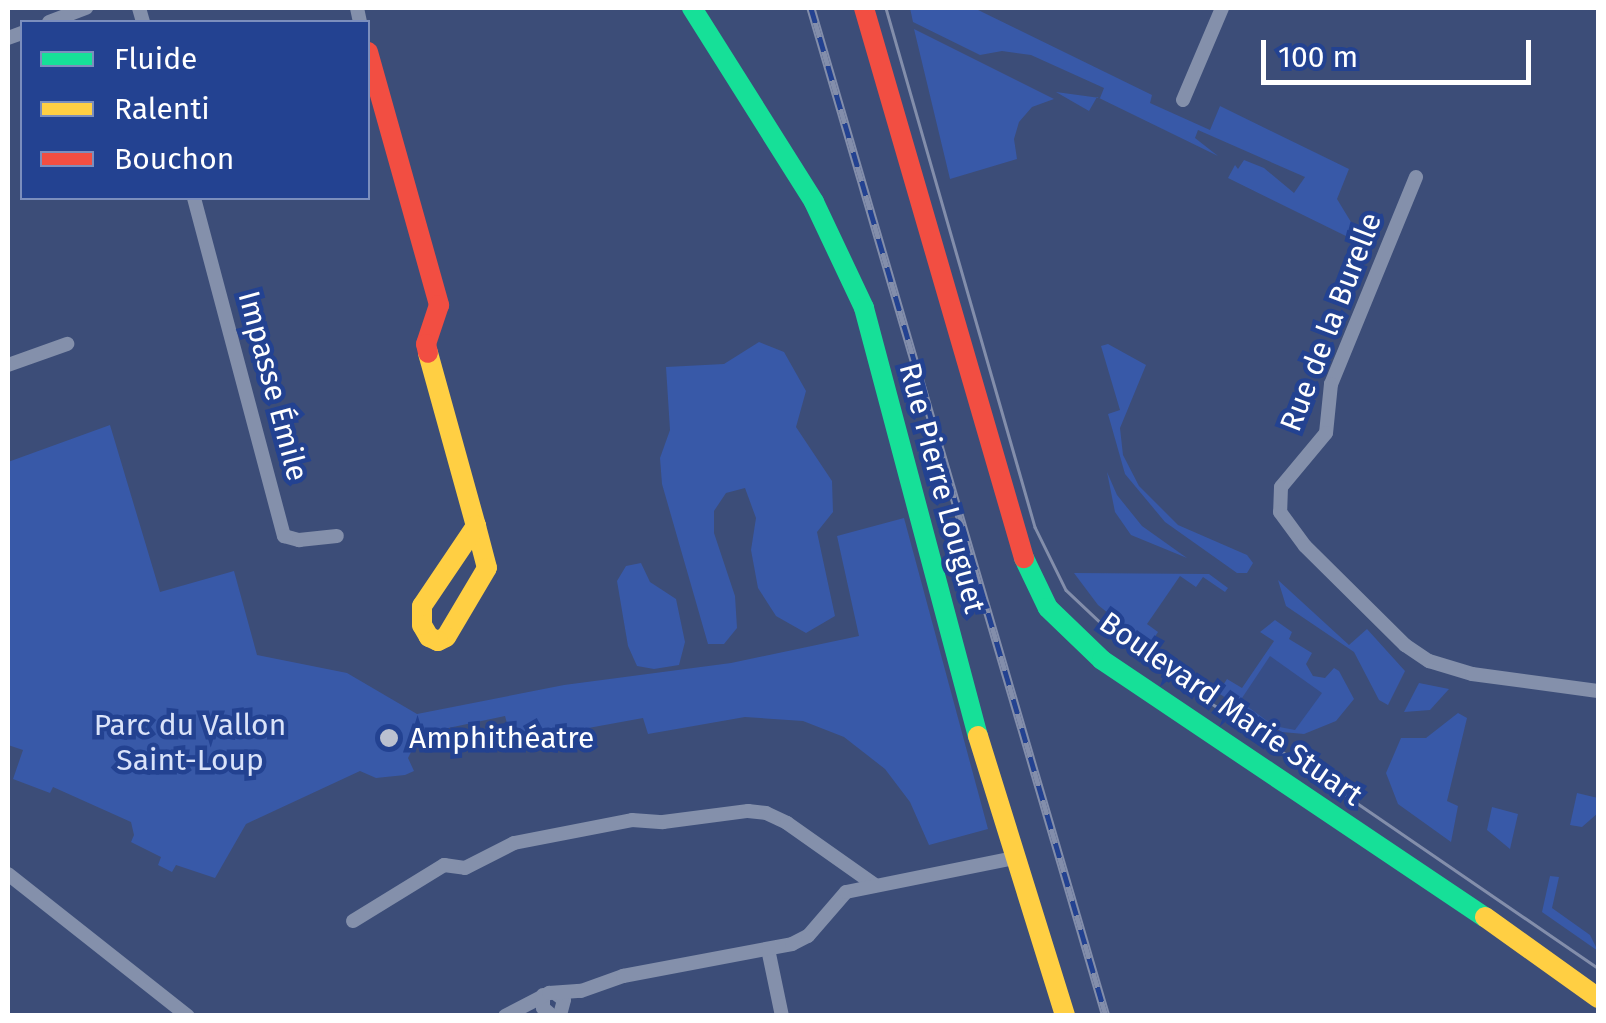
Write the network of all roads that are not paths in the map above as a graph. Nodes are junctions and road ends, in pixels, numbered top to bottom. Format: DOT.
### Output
graph roads {
  1 [pos="86,8"];
  2 [pos="692,8"];
  3 [pos="864,8"];
  4 [pos="1222,8"];
  5 [pos="54,20"];
  6 [pos="370,59"];
  7 [pos="1183,100"];
  8 [pos="1416,177"];
  9 [pos="195,200"];
  10 [pos="67,344"];
  11 [pos="8,364"];
  12 [pos="476,526"];
  13 [pos="337,536"];
  14 [pos="1598,691"];
  15 [pos="1014,858"];
  16 [pos="8,874"];
  17 [pos="875,885"];
  18 [pos="353,921"];
  19 [pos="768,949"];
  20 [pos="1562,968"];
  21 [pos="1598,986"];
  22 [pos="549,994"];
  23 [pos="1598,998"];
  24 [pos="556,1013"];
  25 [pos="506,1015"];
  26 [pos="188,1016"];
  27 [pos="782,1016"];
  28 [pos="1065,1016"];
  1 -- 5 [label="street"];
  2 -- 15 [label="street, Rue Pierre Louguet"];
  3 -- 20 [label="street, Boulevard Marie Stuart"];
  4 -- 7 [label="street"];
  6 -- 12 [label="street"];
  8 -- 14 [label="street, Rue de la Burelle"];
  9 -- 13 [label="street, Impasse Émile"];
  10 -- 11 [label="street"];
  12 -- 12 [label="street"];
  15 -- 17 [label="street"];
  15 -- 28 [label="street, Rue Pierre Louguet"];
  16 -- 26 [label="street"];
  17 -- 18 [label="street"];
  17 -- 19 [label="street"];
  19 -- 22 [label="street"];
  19 -- 27 [label="street"];
  20 -- 21 [label="street, Boulevard Marie Stuart"];
  20 -- 23 [label="street, Boulevard Marie Stuart"];
  22 -- 24 [label="street"];
  22 -- 25 [label="street"];
}
